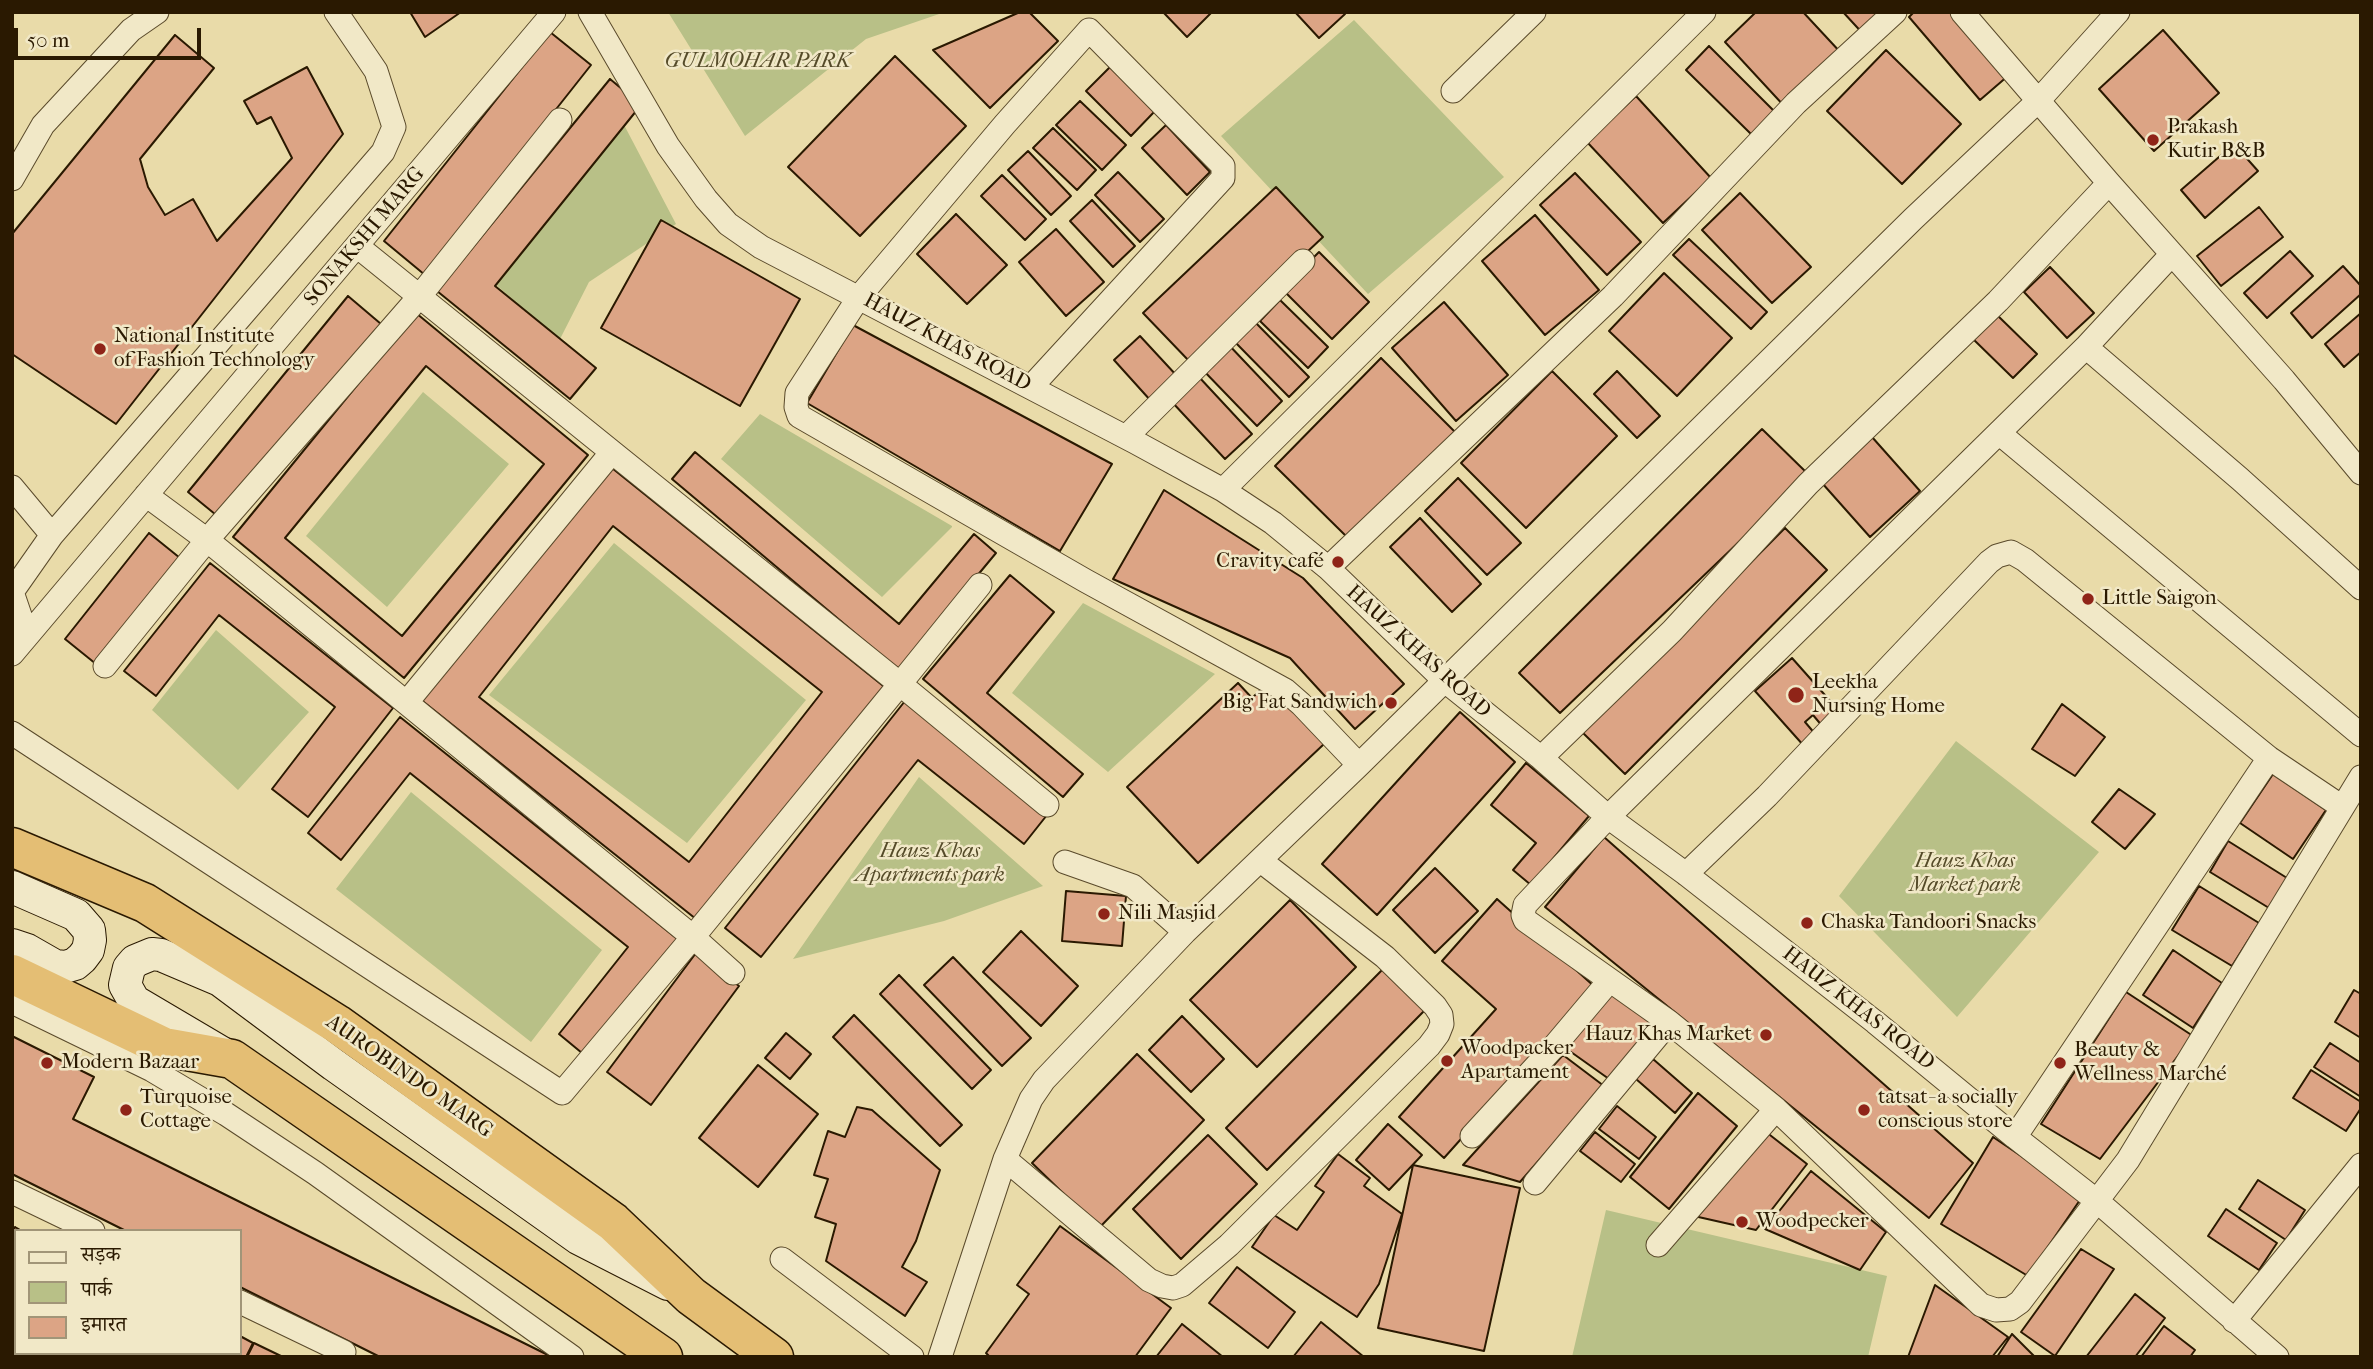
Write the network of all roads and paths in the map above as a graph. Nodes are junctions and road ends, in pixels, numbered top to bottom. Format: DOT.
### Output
graph roads {
  1 [pos="157,12"];
  2 [pos="336,12"];
  3 [pos="554,12"];
  4 [pos="590,12"];
  5 [pos="1534,12"];
  6 [pos="1704,12"];
  7 [pos="1895,12"];
  8 [pos="1962,12"];
  9 [pos="2118,12"];
  10 [pos="1453,91"];
  11 [pos="2039,100"];
  12 [pos="560,120"];
  13 [pos="12,179"];
  14 [pos="2109,183"];
  15 [pos="357,246"];
  16 [pos="2172,254"];
  17 [pos="1303,261"];
  18 [pos="419,297"];
  19 [pos="859,297"];
  20 [pos="2086,348"];
  21 [pos="1031,387"];
  22 [pos="1999,433"];
  23 [pos="1126,438"];
  24 [pos="612,452"];
  25 [pos="2361,473"];
  26 [pos="12,487"];
  27 [pos="1223,490"];
  28 [pos="146,495"];
  29 [pos="52,535"];
  30 [pos="207,540"];
  31 [pos="1328,568"];
  32 [pos="980,585"];
  33 [pos="2361,588"];
  34 [pos="12,592"];
  35 [pos="27,636"];
  36 [pos="12,654"];
  37 [pos="105,666"];
  38 [pos="1444,680"];
  39 [pos="900,684"];
  40 [pos="407,702"];
  41 [pos="12,733"];
  42 [pos="2361,735"];
  43 [pos="1541,758"];
  44 [pos="2269,758"];
  45 [pos="1359,765"];
  46 [pos="2361,777"];
  47 [pos="1047,805"];
  48 [pos="2342,807"];
  49 [pos="1608,817"];
  50 [pos="12,848"];
  51 [pos="1261,861"];
  52 [pos="1065,862"];
  53 [pos="1686,874"];
  54 [pos="12,887"];
  55 [pos="1185,932"];
  56 [pos="693,937"];
  57 [pos="12,945"];
  58 [pos="733,973"];
  59 [pos="12,974"];
  60 [pos="1610,980"];
  61 [pos="12,1002"];
  62 [pos="1669,1022"];
  63 [pos="232,1059"];
  64 [pos="1776,1109"];
  65 [pos="1472,1136"];
  66 [pos="2015,1138"];
  67 [pos="1005,1158"];
  68 [pos="2359,1171"];
  69 [pos="1535,1183"];
  70 [pos="12,1192"];
  71 [pos="2097,1201"];
  72 [pos="89,1229"];
  73 [pos="1658,1245"];
  74 [pos="782,1259"];
  75 [pos="691,1296"];
  76 [pos="242,1303"];
  77 [pos="2234,1321"];
  78 [pos="344,1352"];
  79 [pos="572,1357"];
  80 [pos="663,1357"];
  81 [pos="774,1357"];
  82 [pos="912,1357"];
  83 [pos="940,1357"];
  84 [pos="2277,1357"];
  1 -- 13 [label="street"];
  2 -- 29 [label="street"];
  3 -- 15 [label="street, SONAKSHI MARG"];
  4 -- 19 [label="street, HAUZ KHAS ROAD"];
  5 -- 10 [label="street"];
  6 -- 27 [label="street"];
  7 -- 31 [label="street"];
  8 -- 11 [label="street"];
  9 -- 11 [label="street"];
  11 -- 14 [label="street"];
  11 -- 38 [label="street"];
  12 -- 18 [label="street"];
  14 -- 16 [label="street"];
  14 -- 43 [label="street"];
  15 -- 18 [label="street"];
  15 -- 28 [label="street, SONAKSHI MARG"];
  16 -- 20 [label="street"];
  16 -- 25 [label="street"];
  17 -- 23 [label="street"];
  18 -- 24 [label="street"];
  18 -- 30 [label="street"];
  19 -- 21 [label="street, HAUZ KHAS ROAD"];
  19 -- 21 [label="street"];
  19 -- 45 [label="street"];
  20 -- 22 [label="street"];
  20 -- 33 [label="street"];
  21 -- 23 [label="street, HAUZ KHAS ROAD"];
  22 -- 42 [label="street"];
  22 -- 49 [label="street"];
  23 -- 27 [label="street, HAUZ KHAS ROAD"];
  24 -- 39 [label="street"];
  24 -- 40 [label="street"];
  26 -- 29 [label="street"];
  27 -- 31 [label="street, HAUZ KHAS ROAD"];
  28 -- 30 [label="street"];
  28 -- 35 [label="street, SONAKSHI MARG"];
  29 -- 34 [label="street"];
  30 -- 37 [label="street"];
  30 -- 40 [label="street"];
  31 -- 38 [label="street, HAUZ KHAS ROAD"];
  32 -- 39 [label="street"];
  34 -- 35 [label="street"];
  35 -- 36 [label="street, SONAKSHI MARG"];
  38 -- 43 [label="street, HAUZ KHAS ROAD"];
  38 -- 45 [label="street"];
  39 -- 47 [label="street"];
  39 -- 56 [label="street"];
  40 -- 56 [label="street"];
  41 -- 56 [label="street"];
  43 -- 49 [label="street, HAUZ KHAS ROAD"];
  44 -- 48 [label="street"];
  44 -- 53 [label="street"];
  44 -- 66 [label="street"];
  45 -- 51 [label="street"];
  46 -- 48 [label="street"];
  48 -- 71 [label="street"];
  49 -- 53 [label="street, HAUZ KHAS ROAD"];
  49 -- 60 [label="street"];
  50 -- 75 [label="highway, AUROBINDO MARG"];
  51 -- 55 [label="street"];
  51 -- 67 [label="street"];
  52 -- 55 [label="street"];
  53 -- 66 [label="street, HAUZ KHAS ROAD"];
  54 -- 57 [label="main road"];
  55 -- 67 [label="street"];
  56 -- 58 [label="street"];
  59 -- 63 [label="highway"];
  60 -- 62 [label="street"];
  60 -- 65 [label="street"];
  61 -- 79 [label="street"];
  62 -- 64 [label="street"];
  62 -- 69 [label="street"];
  63 -- 75 [label="main road"];
  63 -- 80 [label="highway"];
  64 -- 71 [label="street"];
  64 -- 73 [label="street"];
  66 -- 71 [label="street, HAUZ KHAS ROAD"];
  67 -- 83 [label="street"];
  68 -- 77 [label="street"];
  70 -- 72 [label="street"];
  71 -- 77 [label="street, HAUZ KHAS ROAD"];
  74 -- 82 [label="street"];
  75 -- 81 [label="highway, AUROBINDO MARG"];
  76 -- 78 [label="street"];
  77 -- 84 [label="street, HAUZ KHAS ROAD"];
}
